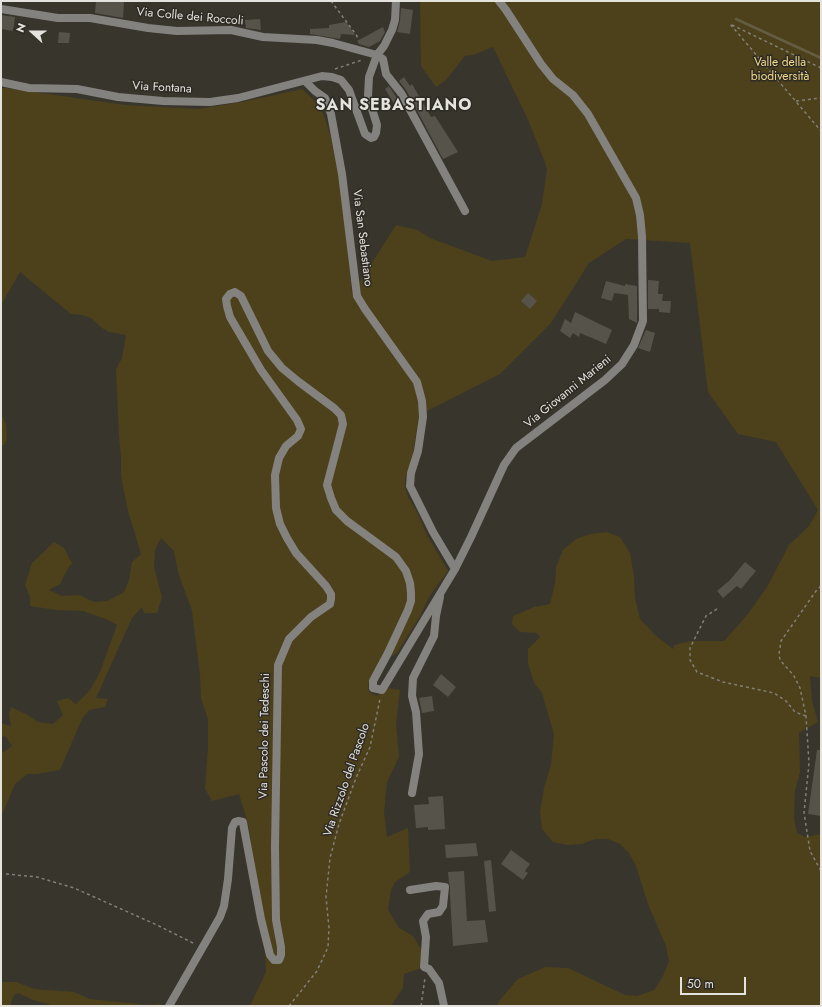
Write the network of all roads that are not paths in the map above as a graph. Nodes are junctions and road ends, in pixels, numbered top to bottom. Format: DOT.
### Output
graph roads {
  1 [pos="396,1"];
  2 [pos="499,1"];
  3 [pos="1,9"];
  4 [pos="377,55"];
  5 [pos="305,81"];
  6 [pos="1,82"];
  7 [pos="465,211"];
  8 [pos="454,569"];
  9 [pos="442,589"];
  10 [pos="382,690"];
  11 [pos="412,793"];
  12 [pos="410,890"];
  13 [pos="169,1006"];
  14 [pos="444,1006"];
  1 -- 4 [label="street"];
  2 -- 8 [label="street, Via Giovanni Marieni"];
  3 -- 4 [label="street, Via Colle dei Roccoli"];
  4 -- 5 [label="street, Via Fontana"];
  4 -- 7 [label="street"];
  5 -- 6 [label="street, Via Fontana"];
  5 -- 8 [label="street, Via San Sebastiano"];
  8 -- 9 [label="street, Via Giovanni Marieni"];
  9 -- 10 [label="street, Via Giovanni Marieni"];
  9 -- 11 [label="street"];
  10 -- 13 [label="street, Via Pascolo dei Tedeschi"];
  12 -- 14 [label="street"];
}
